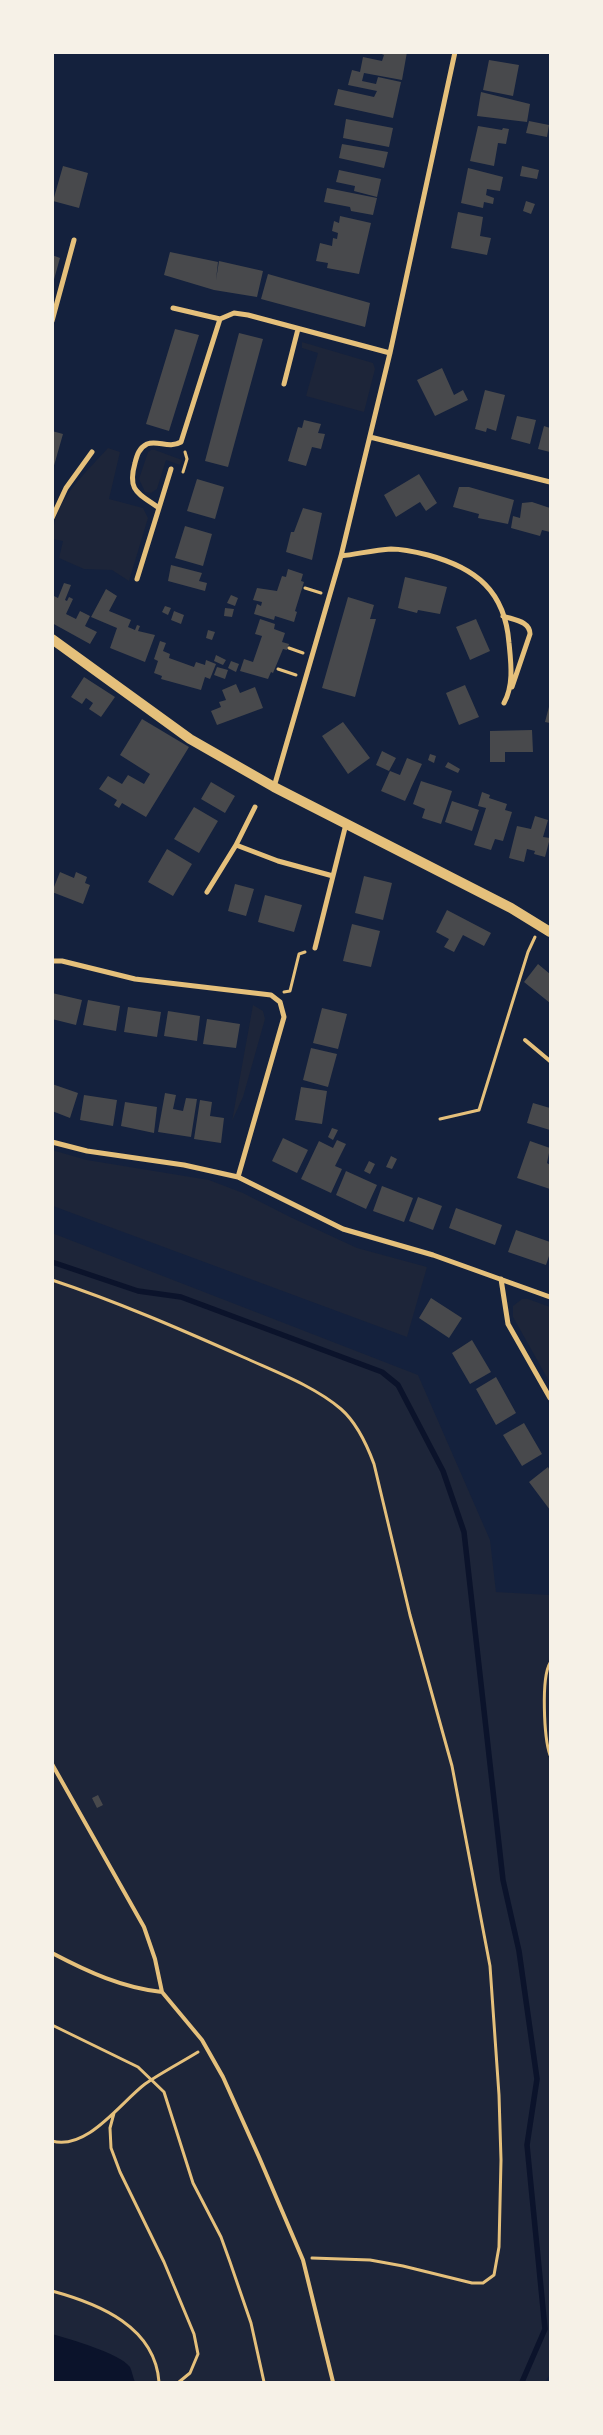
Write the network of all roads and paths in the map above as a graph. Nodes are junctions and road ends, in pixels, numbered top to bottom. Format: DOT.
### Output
graph roads {
  1 [pos="455,52"];
  2 [pos="74,240"];
  3 [pos="172,308"];
  4 [pos="220,319"];
  5 [pos="52,321"];
  6 [pos="298,328"];
  7 [pos="390,353"];
  8 [pos="284,384"];
  9 [pos="370,437"];
  10 [pos="181,442"];
  11 [pos="92,452"];
  12 [pos="171,469"];
  13 [pos="550,482"];
  14 [pos="159,508"];
  15 [pos="52,518"];
  16 [pos="341,556"];
  17 [pos="137,579"];
  18 [pos="305,588"];
  19 [pos="321,593"];
  20 [pos="503,616"];
  21 [pos="52,639"];
  22 [pos="289,648"];
  23 [pos="304,654"];
  24 [pos="278,669"];
  25 [pos="297,675"];
  26 [pos="510,692"];
  27 [pos="504,703"];
  28 [pos="274,787"];
  29 [pos="255,807"];
  30 [pos="346,824"];
  31 [pos="236,845"];
  32 [pos="333,876"];
  33 [pos="207,892"];
  34 [pos="541,926"];
  35 [pos="550,932"];
  36 [pos="315,948"];
  37 [pos="299,954"];
  38 [pos="52,961"];
  39 [pos="290,991"];
  40 [pos="525,1040"];
  41 [pos="550,1061"];
  42 [pos="440,1119"];
  43 [pos="52,1142"];
  44 [pos="238,1177"];
  45 [pos="501,1279"];
  46 [pos="52,1280"];
  47 [pos="550,1297"];
  48 [pos="550,1398"];
  49 [pos="550,1663"];
  50 [pos="550,1755"];
  51 [pos="52,1764"];
  52 [pos="52,1953"];
  53 [pos="162,1992"];
  54 [pos="52,2025"];
  55 [pos="206,2047"];
  56 [pos="153,2079"];
  57 [pos="114,2113"];
  58 [pos="52,2140"];
  59 [pos="303,2260"];
  60 [pos="52,2291"];
  61 [pos="159,2382"];
  62 [pos="179,2382"];
  63 [pos="264,2382"];
  64 [pos="333,2382"];
  1 -- 7 [label="street"];
  2 -- 5 [label="street"];
  3 -- 4 [label="street"];
  4 -- 6 [label="street"];
  4 -- 10 [label="street"];
  6 -- 7 [label="street"];
  6 -- 8 [label="street"];
  7 -- 9 [label="street"];
  9 -- 13 [label="street"];
  9 -- 16 [label="street"];
  10 -- 12 [label="path"];
  10 -- 14 [label="street"];
  11 -- 15 [label="street"];
  12 -- 14 [label="street"];
  14 -- 17 [label="street"];
  16 -- 20 [label="street"];
  16 -- 28 [label="street"];
  18 -- 19 [label="path"];
  20 -- 26 [label="street"];
  20 -- 26 [label="street"];
  21 -- 28 [label="main road"];
  22 -- 23 [label="path"];
  24 -- 25 [label="path"];
  26 -- 27 [label="street"];
  28 -- 30 [label="main road"];
  29 -- 31 [label="street"];
  30 -- 32 [label="street"];
  30 -- 34 [label="main road"];
  31 -- 32 [label="street"];
  31 -- 33 [label="street"];
  32 -- 36 [label="street"];
  34 -- 35 [label="main road"];
  34 -- 42 [label="path"];
  37 -- 39 [label="path"];
  38 -- 44 [label="street"];
  40 -- 41 [label="lane"];
  43 -- 44 [label="street"];
  44 -- 45 [label="street"];
  45 -- 47 [label="street"];
  45 -- 48 [label="street"];
  46 -- 59 [label="path"];
  49 -- 50 [label="path"];
  51 -- 53 [label="lane"];
  52 -- 53 [label="lane"];
  53 -- 55 [label="lane"];
  54 -- 56 [label="path"];
  55 -- 56 [label="path"];
  55 -- 59 [label="lane"];
  56 -- 57 [label="path"];
  56 -- 63 [label="path"];
  57 -- 58 [label="path"];
  57 -- 62 [label="path"];
  59 -- 64 [label="lane"];
  60 -- 61 [label="path"];
}
